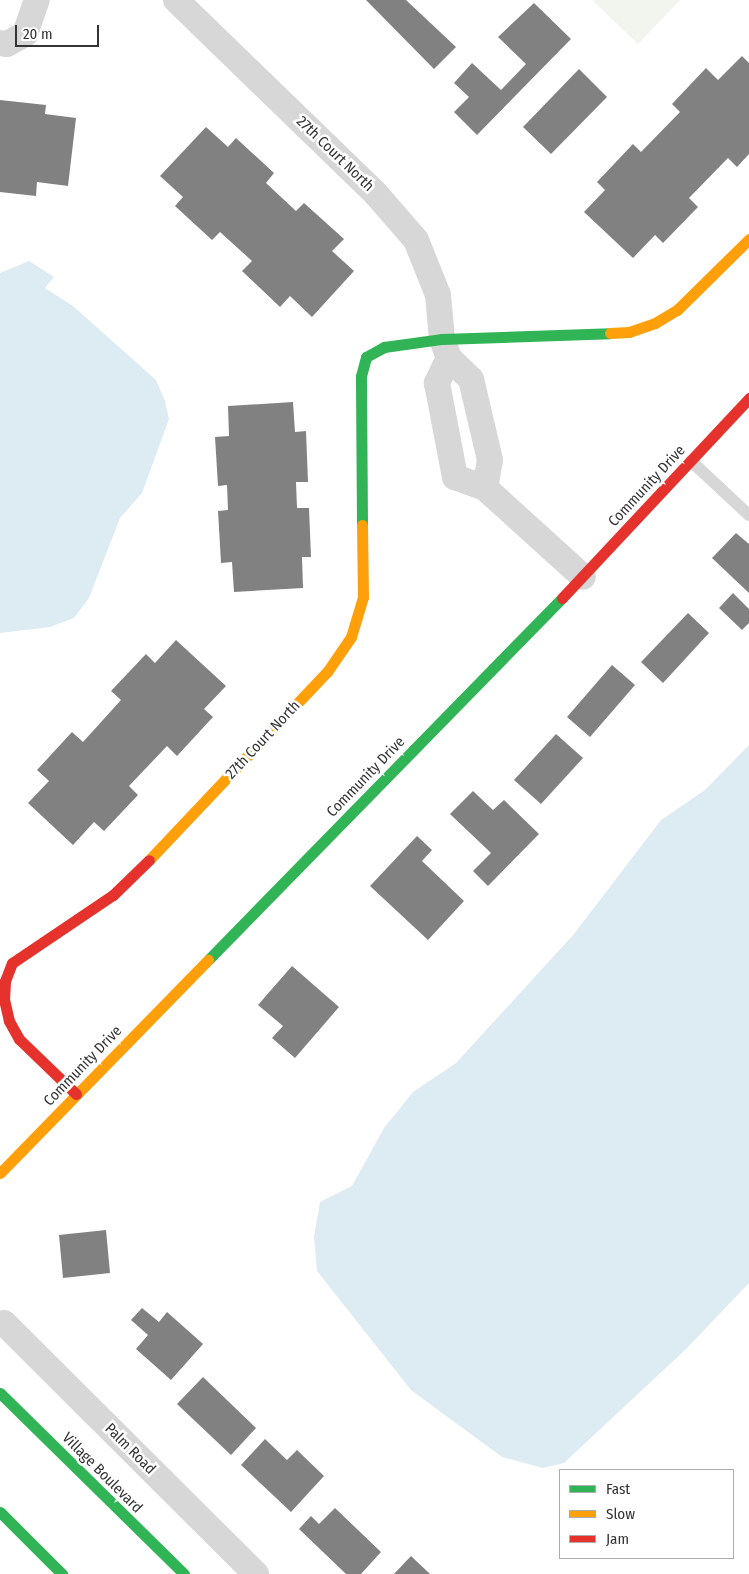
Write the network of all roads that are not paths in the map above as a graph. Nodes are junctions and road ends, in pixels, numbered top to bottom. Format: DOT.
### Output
graph roads {
  1 [pos="37,0"];
  2 [pos="176,0"];
  3 [pos="0,43"];
  4 [pos="749,239"];
  5 [pos="446,348"];
  6 [pos="749,398"];
  7 [pos="691,461"];
  8 [pos="485,488"];
  9 [pos="749,515"];
  10 [pos="583,577"];
  11 [pos="76,1094"];
  12 [pos="0,1173"];
  13 [pos="4,1323"];
  14 [pos="0,1393"];
  15 [pos="0,1512"];
  16 [pos="62,1574"];
  17 [pos="184,1574"];
  18 [pos="256,1574"];
  1 -- 3 [label="street"];
  2 -- 5 [label="street, 27th Court North"];
  4 -- 5 [label="street, 27th Court North"];
  5 -- 8 [label="street"];
  5 -- 8 [label="street"];
  5 -- 11 [label="street, 27th Court North"];
  6 -- 7 [label="street, Community Drive"];
  7 -- 9 [label="lane"];
  7 -- 10 [label="street, Community Drive"];
  8 -- 10 [label="street"];
  10 -- 11 [label="street, Community Drive"];
  11 -- 12 [label="street, Community Drive"];
  13 -- 18 [label="street, Palm Road"];
  14 -- 17 [label="street, Village Boulevard"];
  15 -- 16 [label="street"];
}
